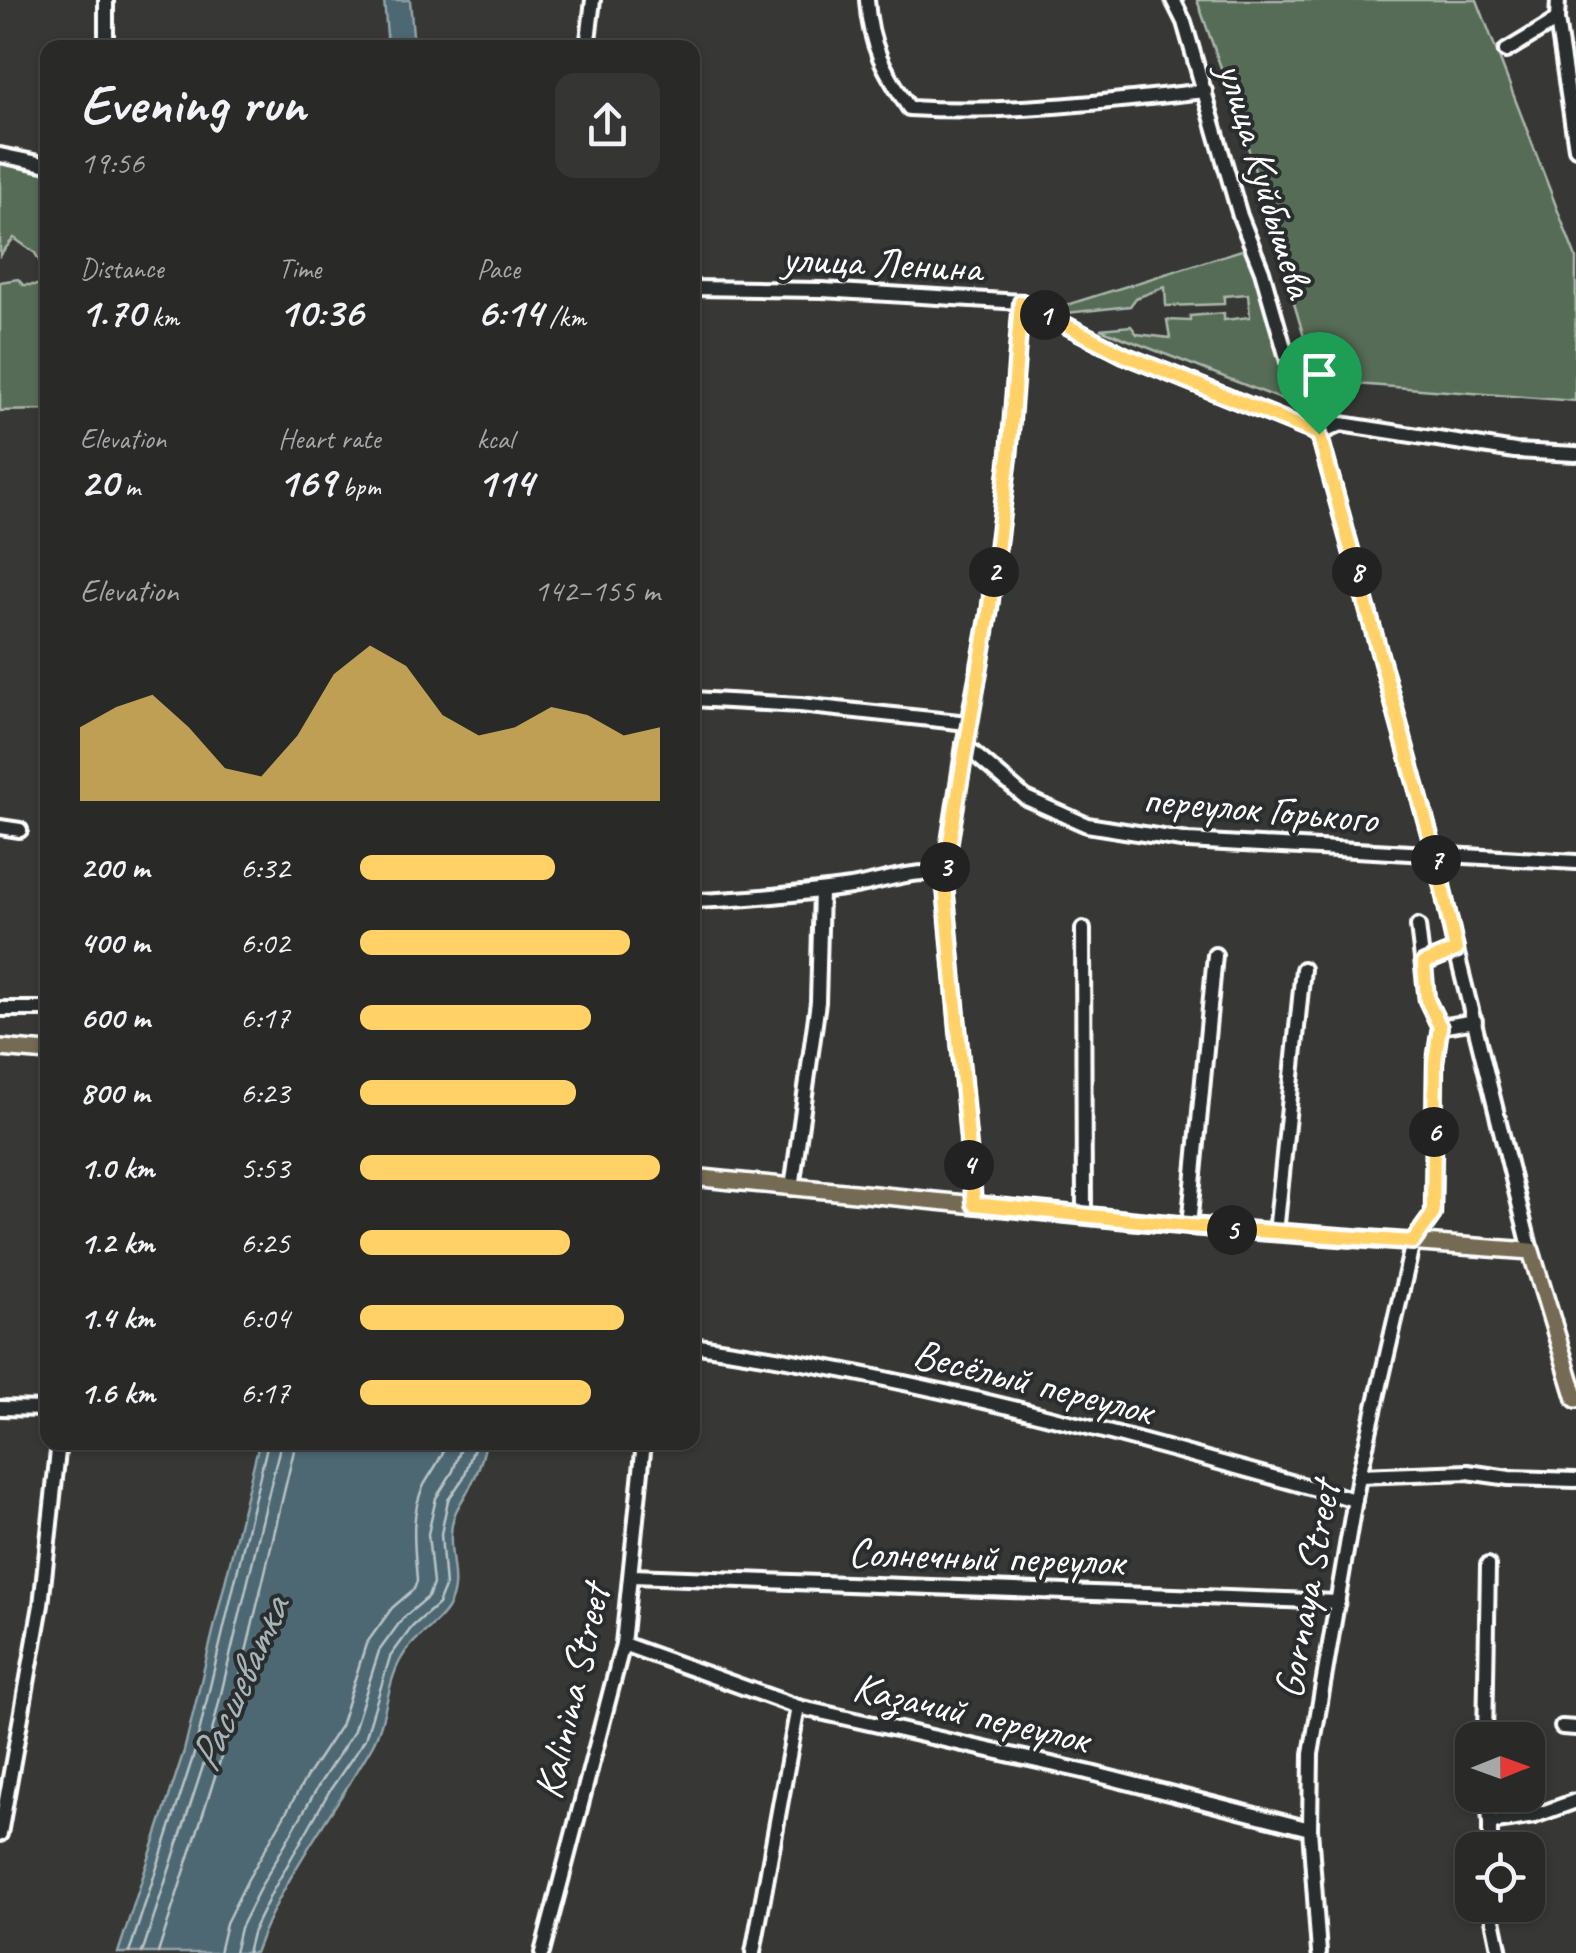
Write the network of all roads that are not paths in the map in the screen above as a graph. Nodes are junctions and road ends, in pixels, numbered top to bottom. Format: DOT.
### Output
graph roads {
  1 [pos="106,0"];
  2 [pos="592,0"];
  3 [pos="867,0"];
  4 [pos="1174,0"];
  5 [pos="1558,0"];
  6 [pos="1556,20"];
  7 [pos="106,40"];
  8 [pos="587,40"];
  9 [pos="1506,51"];
  10 [pos="1205,91"];
  11 [pos="1576,148"];
  12 [pos="0,155"];
  13 [pos="40,163"];
  14 [pos="700,288"];
  15 [pos="1021,302"];
  16 [pos="1319,434"];
  17 [pos="1576,454"];
  18 [pos="700,699"];
  19 [pos="968,722"];
  20 [pos="964,745"];
  21 [pos="0,827"];
  22 [pos="20,830"];
  23 [pos="1435,854"];
  24 [pos="1576,862"];
  25 [pos="944,875"];
  26 [pos="821,891"];
  27 [pos="700,901"];
  28 [pos="1418,926"];
  29 [pos="1083,928"];
  30 [pos="1456,950"];
  31 [pos="1215,955"];
  32 [pos="1424,963"];
  33 [pos="1303,968"];
  34 [pos="0,1009"];
  35 [pos="40,1009"];
  36 [pos="1475,1021"];
  37 [pos="1440,1027"];
  38 [pos="0,1048"];
  39 [pos="40,1051"];
  40 [pos="700,1178"];
  41 [pos="792,1188"];
  42 [pos="974,1204"];
  43 [pos="1084,1216"];
  44 [pos="1189,1226"];
  45 [pos="1276,1233"];
  46 [pos="1413,1242"];
  47 [pos="1531,1252"];
  48 [pos="700,1346"];
  49 [pos="1576,1399"];
  50 [pos="0,1408"];
  51 [pos="40,1408"];
  52 [pos="59,1450"];
  53 [pos="643,1450"];
  54 [pos="1359,1476"];
  55 [pos="1576,1480"];
  56 [pos="1355,1500"];
  57 [pos="1488,1565"];
  58 [pos="632,1576"];
  59 [pos="1338,1602"];
  60 [pos="623,1644"];
  61 [pos="798,1708"];
  62 [pos="1486,1722"];
  63 [pos="1576,1801"];
  64 [pos="1489,1812"];
  65 [pos="1490,1823"];
  66 [pos="1,1825"];
  67 [pos="1310,1829"];
  68 [pos="1490,1832"];
  69 [pos="1494,1922"];
  70 [pos="542,1953"];
  71 [pos="754,1953"];
  72 [pos="1319,1953"];
  73 [pos="1500,1953"];
  1 -- 7 [label="street"];
  2 -- 8 [label="street"];
  3 -- 10 [label="street"];
  4 -- 10 [label="street, улица Куйбышева"];
  5 -- 6 [label="street"];
  6 -- 9 [label="street"];
  6 -- 11 [label="street"];
  10 -- 16 [label="street, улица Куйбышева"];
  12 -- 13 [label="street"];
  14 -- 15 [label="street, улица Ленина"];
  15 -- 16 [label="street, улица Ленина"];
  15 -- 19 [label="street"];
  16 -- 17 [label="street, улица Ленина"];
  16 -- 23 [label="street"];
  18 -- 19 [label="street"];
  19 -- 20 [label="street"];
  20 -- 23 [label="street, переулок Горького"];
  20 -- 25 [label="street"];
  21 -- 22 [label="street"];
  23 -- 24 [label="street, переулок Горького"];
  23 -- 30 [label="street"];
  25 -- 26 [label="street"];
  25 -- 42 [label="street"];
  26 -- 27 [label="street"];
  26 -- 41 [label="street"];
  28 -- 32 [label="street"];
  29 -- 43 [label="street"];
  30 -- 32 [label="street"];
  30 -- 36 [label="street"];
  31 -- 44 [label="street"];
  32 -- 37 [label="street"];
  33 -- 45 [label="street"];
  34 -- 35 [label="street"];
  36 -- 37 [label="street"];
  36 -- 47 [label="street"];
  37 -- 46 [label="street, Gornaya Street"];
  38 -- 39 [label="main road"];
  40 -- 41 [label="main road"];
  41 -- 42 [label="main road"];
  42 -- 43 [label="main road"];
  43 -- 44 [label="main road"];
  44 -- 45 [label="main road"];
  45 -- 46 [label="main road"];
  46 -- 47 [label="main road"];
  46 -- 54 [label="street, Gornaya Street"];
  47 -- 49 [label="main road"];
  48 -- 56 [label="street, Весёлый переулок"];
  50 -- 51 [label="street"];
  52 -- 66 [label="street"];
  53 -- 58 [label="street, Kalinina Street"];
  54 -- 55 [label="street"];
  54 -- 56 [label="street, Gornaya Street"];
  56 -- 59 [label="street, Gornaya Street"];
  57 -- 62 [label="street"];
  58 -- 59 [label="street, Солнечный переулок"];
  58 -- 60 [label="street, Kalinina Street"];
  59 -- 67 [label="street, Gornaya Street"];
  60 -- 61 [label="street, Казачий переулок"];
  60 -- 70 [label="street, Kalinina Street"];
  61 -- 67 [label="street, Казачий переулок"];
  61 -- 71 [label="street"];
  63 -- 65 [label="street"];
  64 -- 65 [label="street"];
  65 -- 68 [label="street"];
  67 -- 72 [label="street, Gornaya Street"];
  69 -- 73 [label="street"];
}
